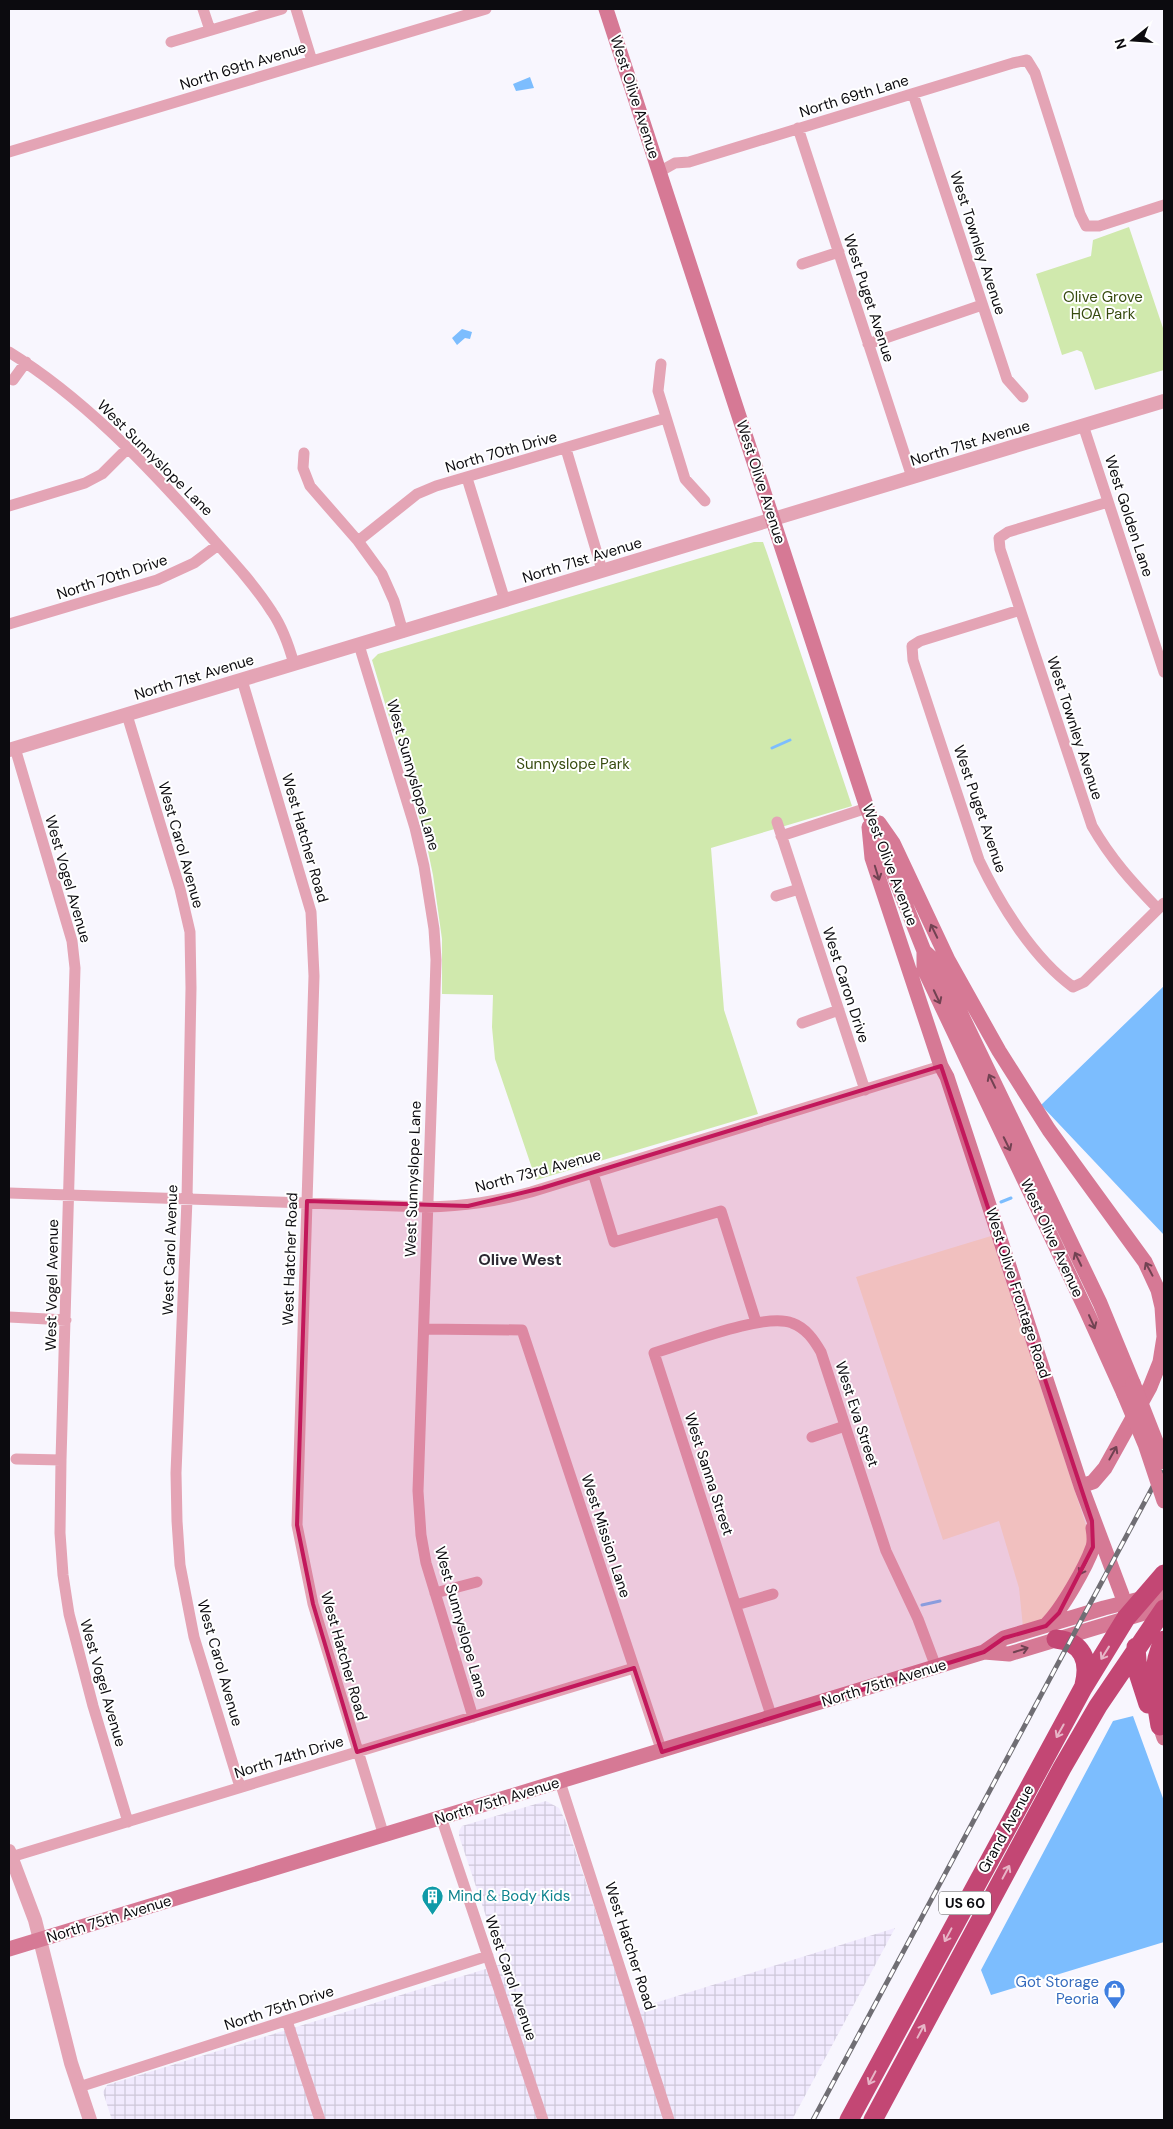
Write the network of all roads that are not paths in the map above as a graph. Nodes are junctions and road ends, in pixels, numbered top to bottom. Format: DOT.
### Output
graph roads {
  1 [pos="203,9"];
  2 [pos="282,9"];
  3 [pos="296,9"];
  4 [pos="486,9"];
  5 [pos="606,9"];
  6 [pos="210,30"];
  7 [pos="170,42"];
  8 [pos="312,61"];
  9 [pos="914,94"];
  10 [pos="798,128"];
  11 [pos="9,152"];
  12 [pos="659,172"];
  13 [pos="1164,205"];
  14 [pos="839,252"];
  15 [pos="802,264"];
  16 [pos="982,305"];
  17 [pos="868,344"];
  18 [pos="9,352"];
  19 [pos="26,362"];
  20 [pos="661,364"];
  21 [pos="13,380"];
  22 [pos="1023,397"];
  23 [pos="1164,401"];
  24 [pos="666,418"];
  25 [pos="1083,425"];
  26 [pos="127,449"];
  27 [pos="566,449"];
  28 [pos="304,453"];
  29 [pos="467,478"];
  30 [pos="912,478"];
  31 [pos="705,501"];
  32 [pos="1108,502"];
  33 [pos="9,506"];
  34 [pos="772,518"];
  35 [pos="358,541"];
  36 [pos="218,545"];
  37 [pos="602,570"];
  38 [pos="505,601"];
  39 [pos="1020,610"];
  40 [pos="9,624"];
  41 [pos="403,632"];
  42 [pos="359,645"];
  43 [pos="294,664"];
  44 [pos="1164,672"];
  45 [pos="242,680"];
  46 [pos="127,714"];
  47 [pos="12,749"];
  48 [pos="867,808"];
  49 [pos="777,822"];
  50 [pos="782,836"];
  51 [pos="799,889"];
  52 [pos="776,896"];
  53 [pos="1161,906"];
  54 [pos="839,1010"];
  55 [pos="802,1023"];
  56 [pos="941,1066"];
  57 [pos="865,1090"];
  58 [pos="593,1173"];
  59 [pos="9,1193"];
  60 [pos="69,1195"];
  61 [pos="187,1199"];
  62 [pos="307,1202"];
  63 [pos="426,1207"];
  64 [pos="9,1317"];
  65 [pos="66,1320"];
  66 [pos="756,1322"];
  67 [pos="424,1328"];
  68 [pos="654,1353"];
  69 [pos="1129,1389"];
  70 [pos="845,1426"];
  71 [pos="812,1437"];
  72 [pos="16,1459"];
  73 [pos="61,1460"];
  74 [pos="1164,1462"];
  75 [pos="1080,1486"];
  76 [pos="1164,1501"];
  77 [pos="1092,1521"];
  78 [pos="1164,1574"];
  79 [pos="477,1582"];
  80 [pos="435,1592"];
  81 [pos="773,1594"];
  82 [pos="1150,1602"];
  83 [pos="736,1605"];
  84 [pos="1051,1632"];
  85 [pos="1164,1640"];
  86 [pos="1135,1649"];
  87 [pos="1125,1665"];
  88 [pos="936,1666"];
  89 [pos="634,1668"];
  90 [pos="1083,1688"];
  91 [pos="1148,1704"];
  92 [pos="1098,1706"];
  93 [pos="473,1717"];
  94 [pos="772,1718"];
  95 [pos="1162,1732"];
  96 [pos="357,1752"];
  97 [pos="662,1752"];
  98 [pos="560,1782"];
  99 [pos="240,1788"];
  100 [pos="441,1817"];
  101 [pos="128,1822"];
  102 [pos="384,1836"];
  103 [pos="10,1854"];
  104 [pos="41,1940"];
  105 [pos="9,1949"];
  106 [pos="488,1956"];
  107 [pos="287,2021"];
  108 [pos="79,2087"];
  109 [pos="90,2120"];
  110 [pos="320,2120"];
  111 [pos="543,2120"];
  112 [pos="669,2120"];
  113 [pos="849,2120"];
  114 [pos="873,2120"];
  1 -- 6 [label="street"];
  2 -- 6 [label="street"];
  3 -- 8 [label="street"];
  4 -- 8 [label="street, North 69th Avenue"];
  5 -- 12 [label="main road, West Olive Avenue"];
  6 -- 7 [label="street"];
  8 -- 11 [label="street, North 69th Avenue"];
  9 -- 10 [label="street, North 69th Lane"];
  9 -- 13 [label="street, North 69th Lane"];
  9 -- 16 [label="street, West Townley Avenue"];
  10 -- 12 [label="street, North 69th Lane"];
  10 -- 14 [label="street, West Puget Avenue"];
  12 -- 34 [label="main road, West Olive Avenue"];
  14 -- 15 [label="street"];
  14 -- 17 [label="street, West Puget Avenue"];
  16 -- 17 [label="street"];
  16 -- 22 [label="street, West Townley Avenue"];
  17 -- 30 [label="street, West Puget Avenue"];
  18 -- 19 [label="street, West Sunnyslope Lane"];
  19 -- 21 [label="street"];
  19 -- 26 [label="street, West Sunnyslope Lane"];
  20 -- 24 [label="street"];
  23 -- 25 [label="street, North 71st Avenue"];
  24 -- 27 [label="street, North 70th Drive"];
  24 -- 31 [label="street"];
  25 -- 30 [label="street, North 71st Avenue"];
  25 -- 32 [label="street, West Golden Lane"];
  26 -- 33 [label="street"];
  26 -- 36 [label="street, West Sunnyslope Lane"];
  27 -- 29 [label="street, North 70th Drive"];
  27 -- 37 [label="street"];
  28 -- 35 [label="street"];
  29 -- 35 [label="street, North 70th Drive"];
  29 -- 38 [label="street"];
  30 -- 34 [label="street, North 71st Avenue"];
  32 -- 39 [label="street, West Townley Avenue"];
  32 -- 44 [label="street, West Golden Lane"];
  34 -- 37 [label="street, North 71st Avenue"];
  34 -- 48 [label="main road, West Olive Avenue"];
  35 -- 41 [label="street"];
  36 -- 40 [label="street, North 70th Drive"];
  36 -- 43 [label="street, West Sunnyslope Lane"];
  37 -- 38 [label="street, North 71st Avenue"];
  38 -- 41 [label="street, North 71st Avenue"];
  39 -- 53 [label="street, West Townley Avenue"];
  39 -- 53 [label="street, West Puget Avenue"];
  41 -- 42 [label="street, North 71st Avenue"];
  42 -- 43 [label="street, North 71st Avenue"];
  42 -- 63 [label="street, West Sunnyslope Lane"];
  43 -- 45 [label="street, North 71st Avenue"];
  45 -- 46 [label="street, North 71st Avenue"];
  45 -- 62 [label="street, West Hatcher Road"];
  46 -- 47 [label="street, North 71st Avenue"];
  46 -- 61 [label="street, West Carol Avenue"];
  47 -- 60 [label="street, West Vogel Avenue"];
  48 -- 50 [label="street"];
  48 -- 56 [label="main road, West Olive Frontage Road, one-way"];
  48 -- 69 [label="main road, West Olive Avenue"];
  75 -- 48 [label="main road, one-way"];
  49 -- 50 [label="street, West Caron Drive"];
  50 -- 51 [label="street, West Caron Drive"];
  51 -- 52 [label="street"];
  51 -- 54 [label="street, West Caron Drive"];
  54 -- 55 [label="street"];
  54 -- 57 [label="street, West Caron Drive"];
  56 -- 57 [label="street, North 73rd Avenue"];
  56 -- 75 [label="main road, West Olive Frontage Road"];
  57 -- 58 [label="street, North 73rd Avenue"];
  58 -- 63 [label="street, North 73rd Avenue"];
  58 -- 66 [label="street"];
  59 -- 60 [label="street, North 73rd Avenue"];
  60 -- 61 [label="street, North 73rd Avenue"];
  60 -- 65 [label="street, West Vogel Avenue"];
  61 -- 62 [label="street, North 73rd Avenue"];
  61 -- 99 [label="street, West Carol Avenue"];
  62 -- 63 [label="street, North 73rd Avenue"];
  62 -- 96 [label="street, West Hatcher Road"];
  63 -- 67 [label="street, West Sunnyslope Lane"];
  64 -- 65 [label="street"];
  65 -- 73 [label="street, West Vogel Avenue"];
  66 -- 68 [label="street, West Eva Street"];
  66 -- 70 [label="street, West Eva Street"];
  67 -- 80 [label="street, West Sunnyslope Lane"];
  67 -- 89 [label="street, West Mission Lane"];
  68 -- 83 [label="street, West Sanna Street"];
  69 -- 74 [label="main road, West Olive Avenue, bridge"];
  69 -- 76 [label="main road, West Olive Avenue, bridge"];
  70 -- 71 [label="street"];
  70 -- 88 [label="street, West Eva Street"];
  72 -- 73 [label="street"];
  73 -- 101 [label="street, West Vogel Avenue"];
  75 -- 77 [label="main road, West Olive Frontage Road"];
  77 -- 82 [label="main road"];
  77 -- 84 [label="main road, one-way"];
  78 -- 82 [label="highway, Grand Avenue / US 60"];
  79 -- 80 [label="street"];
  80 -- 93 [label="street, West Sunnyslope Lane"];
  81 -- 83 [label="street"];
  82 -- 84 [label="main road, North 75th Avenue"];
  82 -- 86 [label="highway, Grand Avenue / US 60"];
  82 -- 87 [label="highway"];
  82 -- 90 [label="highway, Grand Avenue / US 60, one-way"];
  83 -- 94 [label="street, West Sanna Street"];
  84 -- 88 [label="main road, North 75th Avenue"];
  84 -- 90 [label="highway"];
  85 -- 95 [label="highway"];
  86 -- 87 [label="highway, Grand Avenue / US 60"];
  86 -- 91 [label="highway"];
  87 -- 92 [label="highway, Grand Avenue / US 60"];
  88 -- 94 [label="main road, North 75th Avenue"];
  89 -- 93 [label="street, North 74th Drive"];
  89 -- 97 [label="street, West Mission Lane"];
  90 -- 113 [label="highway, Grand Avenue / US 60, one-way"];
  91 -- 92 [label="highway"];
  91 -- 95 [label="highway"];
  114 -- 92 [label="highway, Grand Avenue / US 60, one-way"];
  93 -- 96 [label="street, North 74th Drive"];
  94 -- 97 [label="main road, North 75th Avenue"];
  96 -- 99 [label="street, North 74th Drive"];
  96 -- 102 [label="street, West Hatcher Road"];
  97 -- 98 [label="main road, North 75th Avenue"];
  98 -- 100 [label="main road, North 75th Avenue"];
  98 -- 112 [label="street, West Hatcher Road"];
  99 -- 101 [label="street, North 74th Drive"];
  100 -- 102 [label="main road, North 75th Avenue"];
  100 -- 106 [label="street, West Carol Avenue"];
  101 -- 103 [label="street, North 74th Drive"];
  102 -- 104 [label="main road, North 75th Avenue"];
  103 -- 104 [label="street"];
  104 -- 105 [label="main road, North 75th Avenue"];
  104 -- 108 [label="street"];
  106 -- 107 [label="street, North 75th Drive"];
  106 -- 111 [label="street, West Carol Avenue"];
  107 -- 108 [label="street, North 75th Drive"];
  107 -- 110 [label="street"];
  108 -- 109 [label="street"];
}
